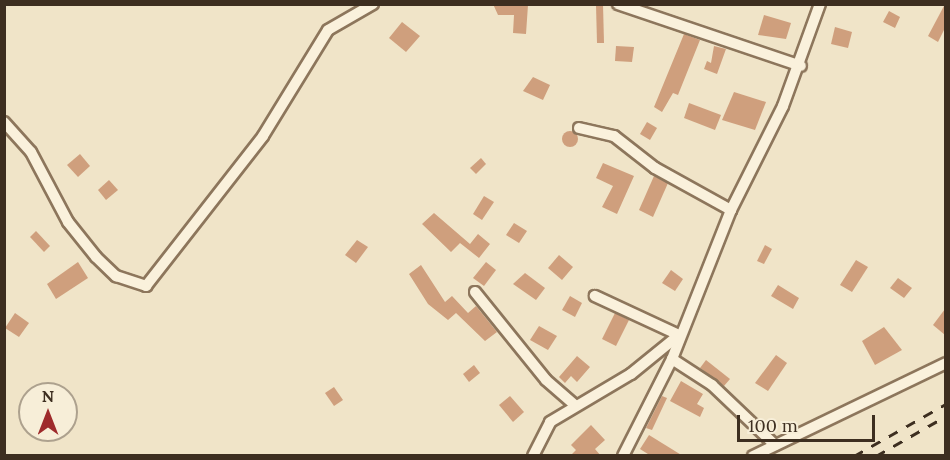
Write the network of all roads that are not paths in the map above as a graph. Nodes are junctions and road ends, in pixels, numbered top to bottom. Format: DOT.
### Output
graph roads {
  1 [pos="373,4"];
  2 [pos="618,4"];
  3 [pos="820,4"];
  4 [pos="801,66"];
  5 [pos="4,122"];
  6 [pos="579,128"];
  7 [pos="731,210"];
  8 [pos="475,292"];
  9 [pos="595,296"];
  10 [pos="679,335"];
  11 [pos="672,359"];
  12 [pos="945,363"];
  13 [pos="574,404"];
  14 [pos="775,445"];
  15 [pos="533,456"];
  16 [pos="623,456"];
  17 [pos="753,456"];
  1 -- 5 [label="street"];
  2 -- 4 [label="street"];
  3 -- 4 [label="street"];
  4 -- 7 [label="street"];
  6 -- 7 [label="street"];
  7 -- 10 [label="street"];
  8 -- 13 [label="street"];
  9 -- 10 [label="street"];
  10 -- 11 [label="street"];
  10 -- 13 [label="street"];
  11 -- 14 [label="street"];
  11 -- 16 [label="street"];
  12 -- 14 [label="street"];
  13 -- 15 [label="street"];
  14 -- 17 [label="street"];
}
